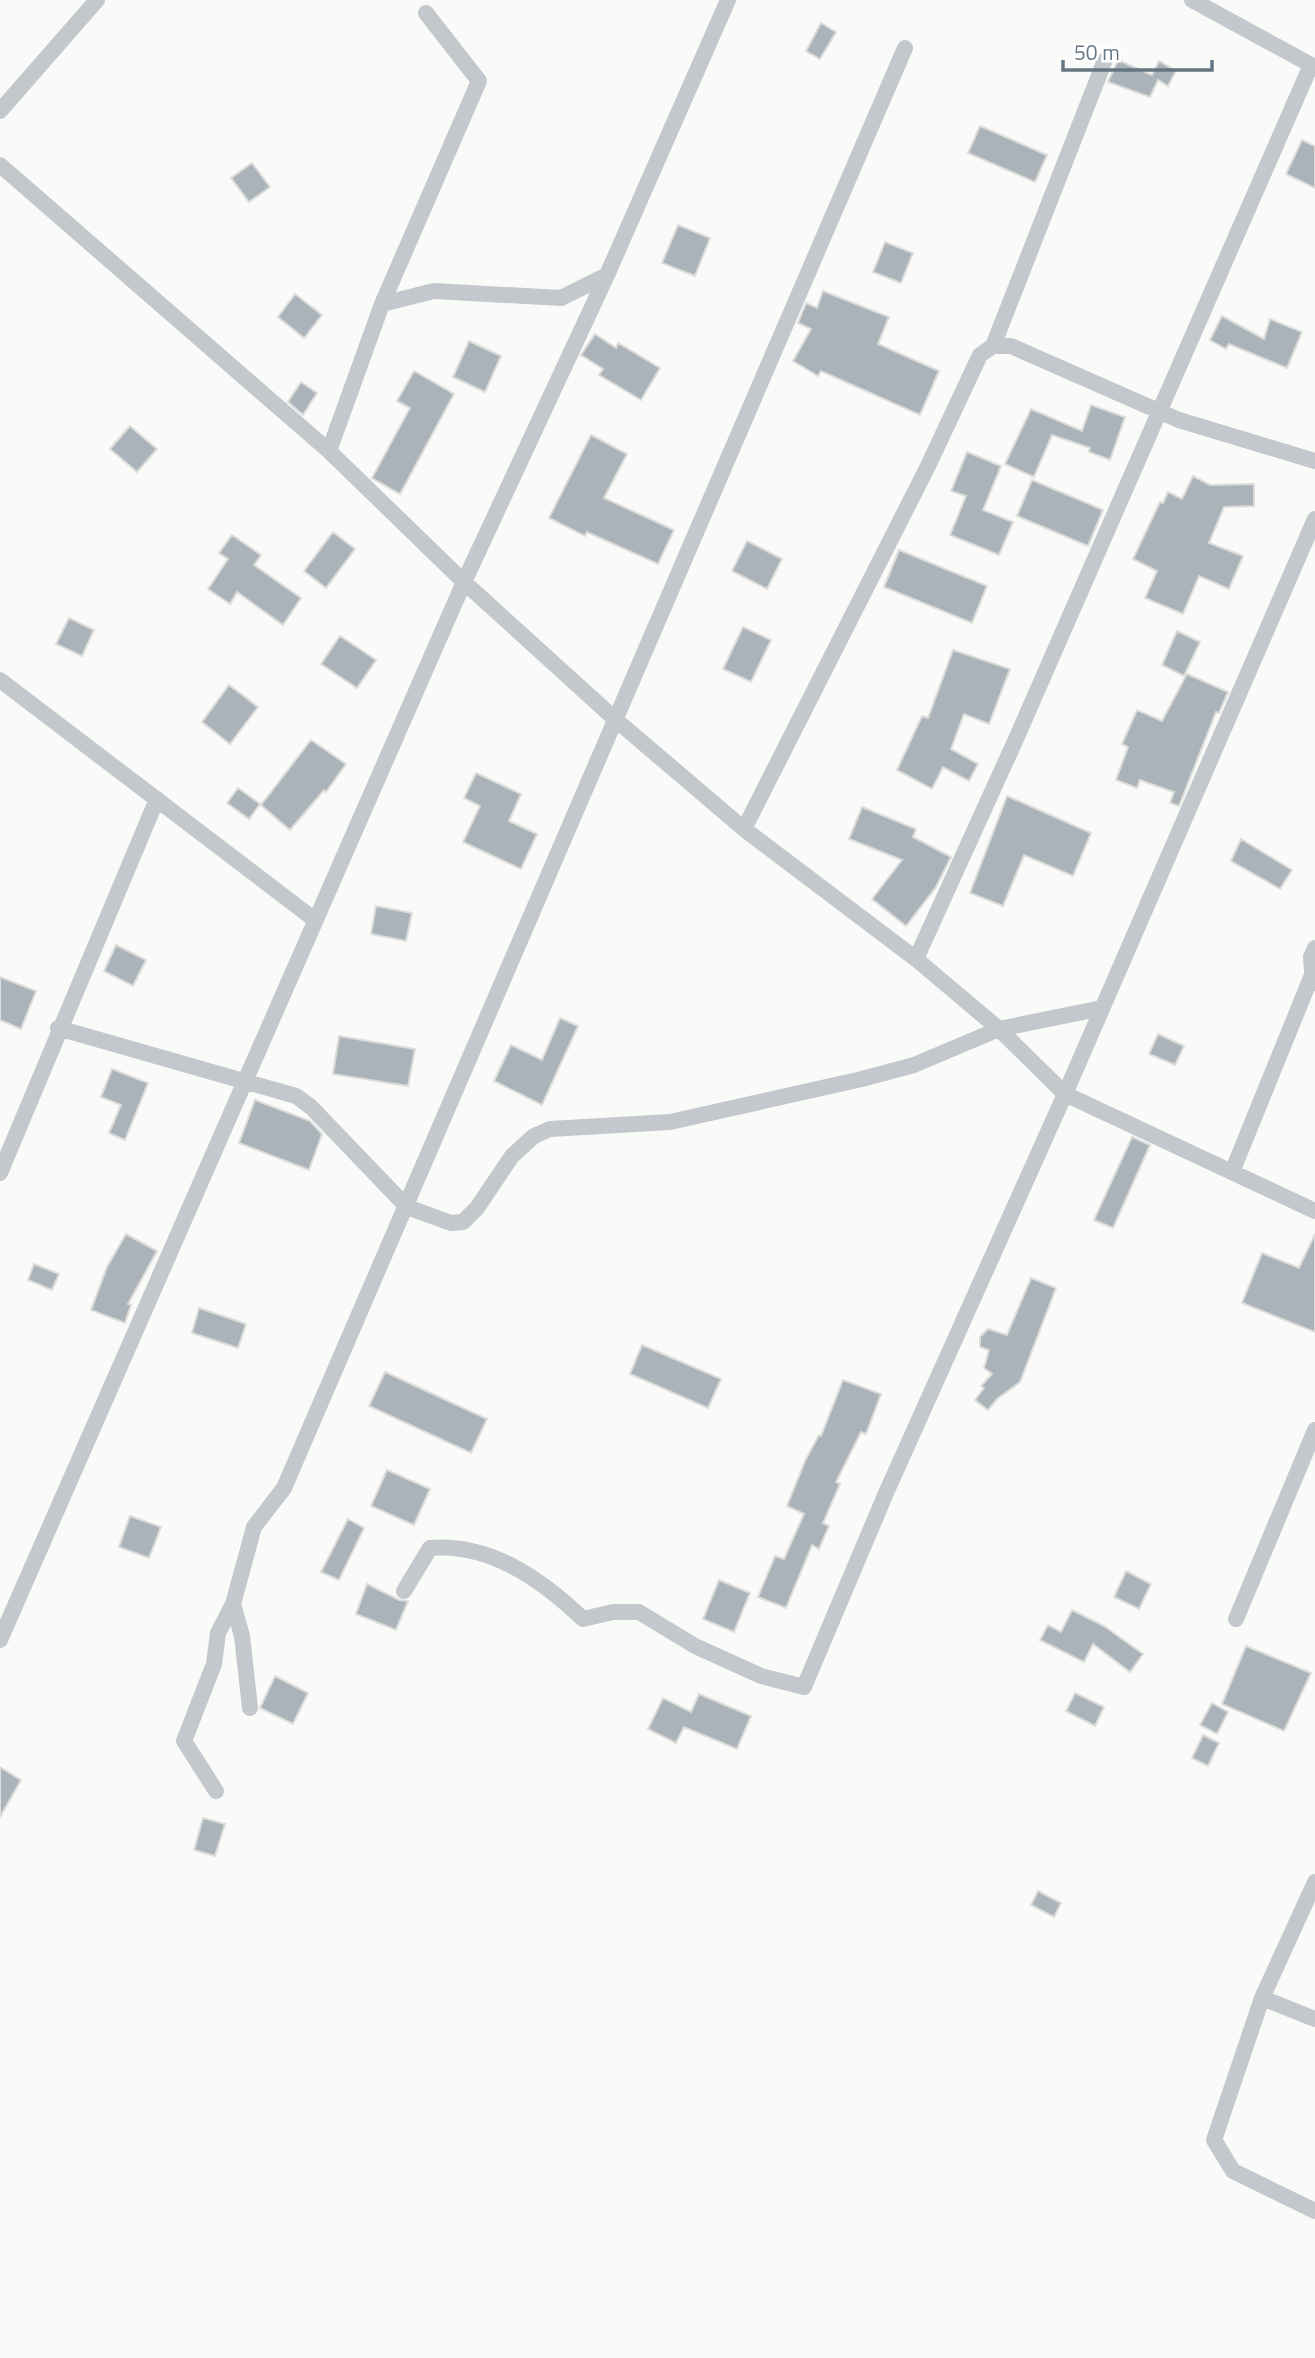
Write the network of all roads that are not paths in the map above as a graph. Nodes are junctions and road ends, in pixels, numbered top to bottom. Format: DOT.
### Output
graph roads {
  1 [pos="97,0"];
  2 [pos="728,0"];
  3 [pos="1192,0"];
  4 [pos="426,13"];
  5 [pos="905,48"];
  6 [pos="1105,60"];
  7 [pos="1313,66"];
  8 [pos="0,111"];
  9 [pos="0,165"];
  10 [pos="607,275"];
  11 [pos="382,304"];
  12 [pos="993,346"];
  13 [pos="1159,412"];
  14 [pos="329,451"];
  15 [pos="1315,461"];
  16 [pos="1315,519"];
  17 [pos="464,582"];
  18 [pos="0,680"];
  19 [pos="616,720"];
  20 [pos="157,799"];
  21 [pos="744,829"];
  22 [pos="315,919"];
  23 [pos="1315,948"];
  24 [pos="916,959"];
  25 [pos="1313,980"];
  26 [pos="1102,1007"];
  27 [pos="58,1028"];
  28 [pos="999,1029"];
  29 [pos="245,1080"];
  30 [pos="1065,1094"];
  31 [pos="1233,1172"];
  32 [pos="0,1173"];
  33 [pos="407,1207"];
  34 [pos="1315,1211"];
  35 [pos="1315,1430"];
  36 [pos="404,1591"];
  37 [pos="233,1604"];
  38 [pos="1236,1619"];
  39 [pos="0,1640"];
  40 [pos="250,1708"];
  41 [pos="216,1791"];
  42 [pos="1315,1882"];
  43 [pos="1262,1998"];
  44 [pos="1315,2019"];
  45 [pos="1315,2211"];
  1 -- 8 [label="street"];
  2 -- 10 [label="street"];
  3 -- 7 [label="street"];
  4 -- 11 [label="street"];
  5 -- 19 [label="street"];
  6 -- 12 [label="street"];
  7 -- 13 [label="street"];
  9 -- 14 [label="street"];
  10 -- 11 [label="street"];
  10 -- 17 [label="street"];
  11 -- 14 [label="street"];
  12 -- 13 [label="street"];
  12 -- 21 [label="street"];
  13 -- 15 [label="street"];
  13 -- 24 [label="street"];
  14 -- 17 [label="street"];
  16 -- 26 [label="street"];
  17 -- 19 [label="street"];
  17 -- 22 [label="street"];
  18 -- 20 [label="street"];
  19 -- 21 [label="street"];
  19 -- 33 [label="street"];
  20 -- 22 [label="street"];
  20 -- 27 [label="street"];
  21 -- 24 [label="street"];
  22 -- 29 [label="street"];
  23 -- 25 [label="street"];
  24 -- 28 [label="street"];
  25 -- 31 [label="street"];
  26 -- 28 [label="street"];
  26 -- 30 [label="street"];
  27 -- 29 [label="street"];
  27 -- 32 [label="street"];
  28 -- 30 [label="street"];
  28 -- 33 [label="street"];
  29 -- 33 [label="street"];
  29 -- 39 [label="street"];
  30 -- 31 [label="street"];
  30 -- 36 [label="street"];
  31 -- 34 [label="street"];
  33 -- 37 [label="street"];
  35 -- 38 [label="street"];
  37 -- 40 [label="street"];
  37 -- 41 [label="street"];
  42 -- 43 [label="street"];
  43 -- 44 [label="street"];
  43 -- 45 [label="street"];
}
